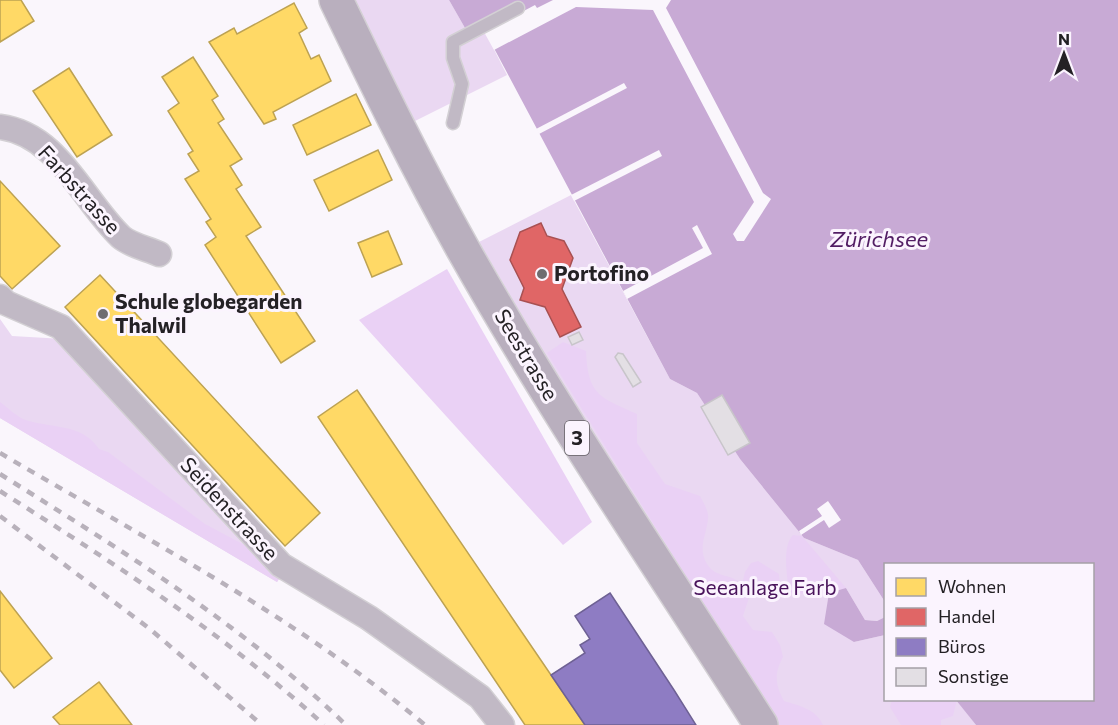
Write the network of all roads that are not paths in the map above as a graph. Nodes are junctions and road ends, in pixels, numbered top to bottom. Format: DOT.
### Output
graph roads {
  1 [pos="336,0"];
  2 [pos="518,8"];
  3 [pos="453,123"];
  4 [pos="0,126"];
  5 [pos="159,254"];
  6 [pos="0,297"];
  7 [pos="502,725"];
  8 [pos="761,725"];
  1 -- 8 [label="main road, Seestrasse / 3"];
  2 -- 3 [label="lane"];
  4 -- 5 [label="street, Farbstrasse"];
  6 -- 7 [label="street, Seidenstrasse"];
}
